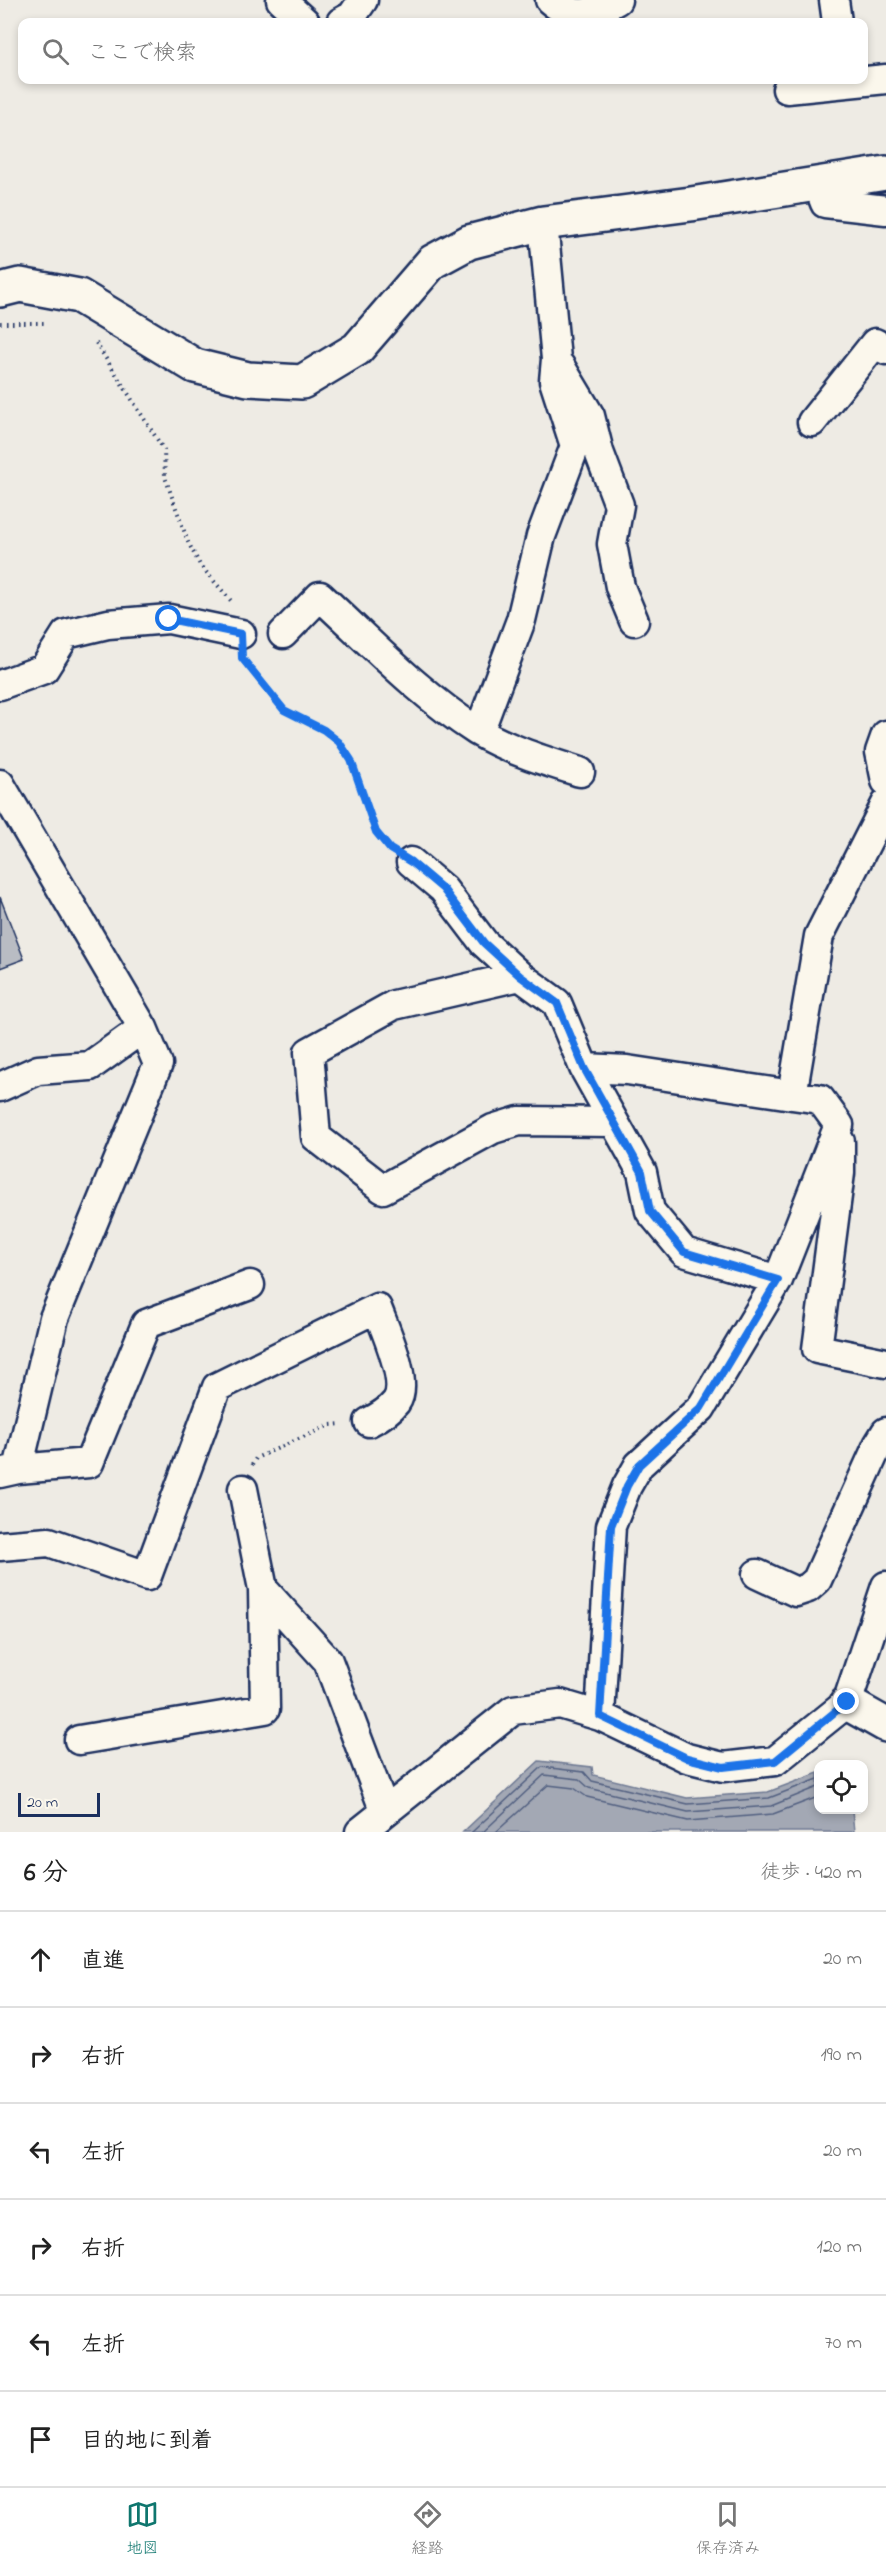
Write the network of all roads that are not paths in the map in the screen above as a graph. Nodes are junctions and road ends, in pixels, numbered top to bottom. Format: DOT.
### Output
graph roads {
  1 [pos="281,0"];
  2 [pos="363,0"];
  3 [pos="550,0"];
  4 [pos="617,0"];
  5 [pos="834,0"];
  6 [pos="301,18"];
  7 [pos="348,18"];
  8 [pos="836,18"];
  9 [pos="886,79"];
  10 [pos="868,80"];
  11 [pos="827,84"];
  12 [pos="788,89"];
  13 [pos="886,173"];
  14 [pos="818,184"];
  15 [pos="886,210"];
  16 [pos="543,223"];
  17 [pos="0,290"];
  18 [pos="886,350"];
  19 [pos="556,360"];
  20 [pos="812,422"];
  21 [pos="634,621"];
  22 [pos="241,634"];
  23 [pos="284,634"];
  24 [pos="0,685"];
  25 [pos="479,732"];
  26 [pos="886,735"];
  27 [pos="580,772"];
  28 [pos="886,781"];
  29 [pos="0,784"];
  30 [pos="886,804"];
  31 [pos="411,862"];
  32 [pos="520,976"];
  33 [pos="143,1028"];
  34 [pos="584,1068"];
  35 [pos="0,1087"];
  36 [pos="792,1095"];
  37 [pos="614,1122"];
  38 [pos="839,1125"];
  39 [pos="778,1280"];
  40 [pos="250,1285"];
  41 [pos="886,1363"];
  42 [pos="369,1422"];
  43 [pos="886,1432"];
  44 [pos="9,1471"];
  45 [pos="243,1489"];
  46 [pos="0,1546"];
  47 [pos="757,1574"];
  48 [pos="886,1586"];
  49 [pos="263,1589"];
  50 [pos="847,1702"];
  51 [pos="600,1716"];
  52 [pos="886,1725"];
  53 [pos="80,1740"];
  54 [pos="385,1812"];
  55 [pos="360,1832"];
  1 -- 6 [label="street"];
  2 -- 7 [label="street"];
  3 -- 4 [label="street"];
  5 -- 8 [label="street"];
  9 -- 10 [label="street"];
  11 -- 12 [label="street"];
  13 -- 14 [label="street"];
  14 -- 15 [label="street"];
  14 -- 16 [label="street"];
  16 -- 17 [label="street"];
  16 -- 19 [label="street"];
  18 -- 20 [label="street"];
  19 -- 21 [label="street"];
  19 -- 25 [label="street"];
  22 -- 24 [label="street"];
  23 -- 25 [label="street"];
  25 -- 27 [label="street"];
  26 -- 28 [label="street"];
  29 -- 33 [label="street"];
  30 -- 36 [label="street"];
  31 -- 32 [label="street"];
  32 -- 34 [label="street"];
  32 -- 37 [label="street"];
  33 -- 35 [label="street"];
  33 -- 44 [label="street"];
  34 -- 36 [label="street"];
  34 -- 37 [label="street"];
  36 -- 38 [label="street"];
  37 -- 39 [label="street"];
  38 -- 39 [label="street"];
  38 -- 41 [label="street"];
  39 -- 51 [label="street"];
  40 -- 44 [label="street"];
  42 -- 46 [label="street"];
  43 -- 47 [label="street"];
  45 -- 49 [label="street"];
  48 -- 50 [label="street"];
  49 -- 53 [label="street"];
  49 -- 54 [label="street"];
  50 -- 51 [label="street"];
  50 -- 52 [label="street"];
  51 -- 54 [label="street"];
  54 -- 55 [label="street"];
}
